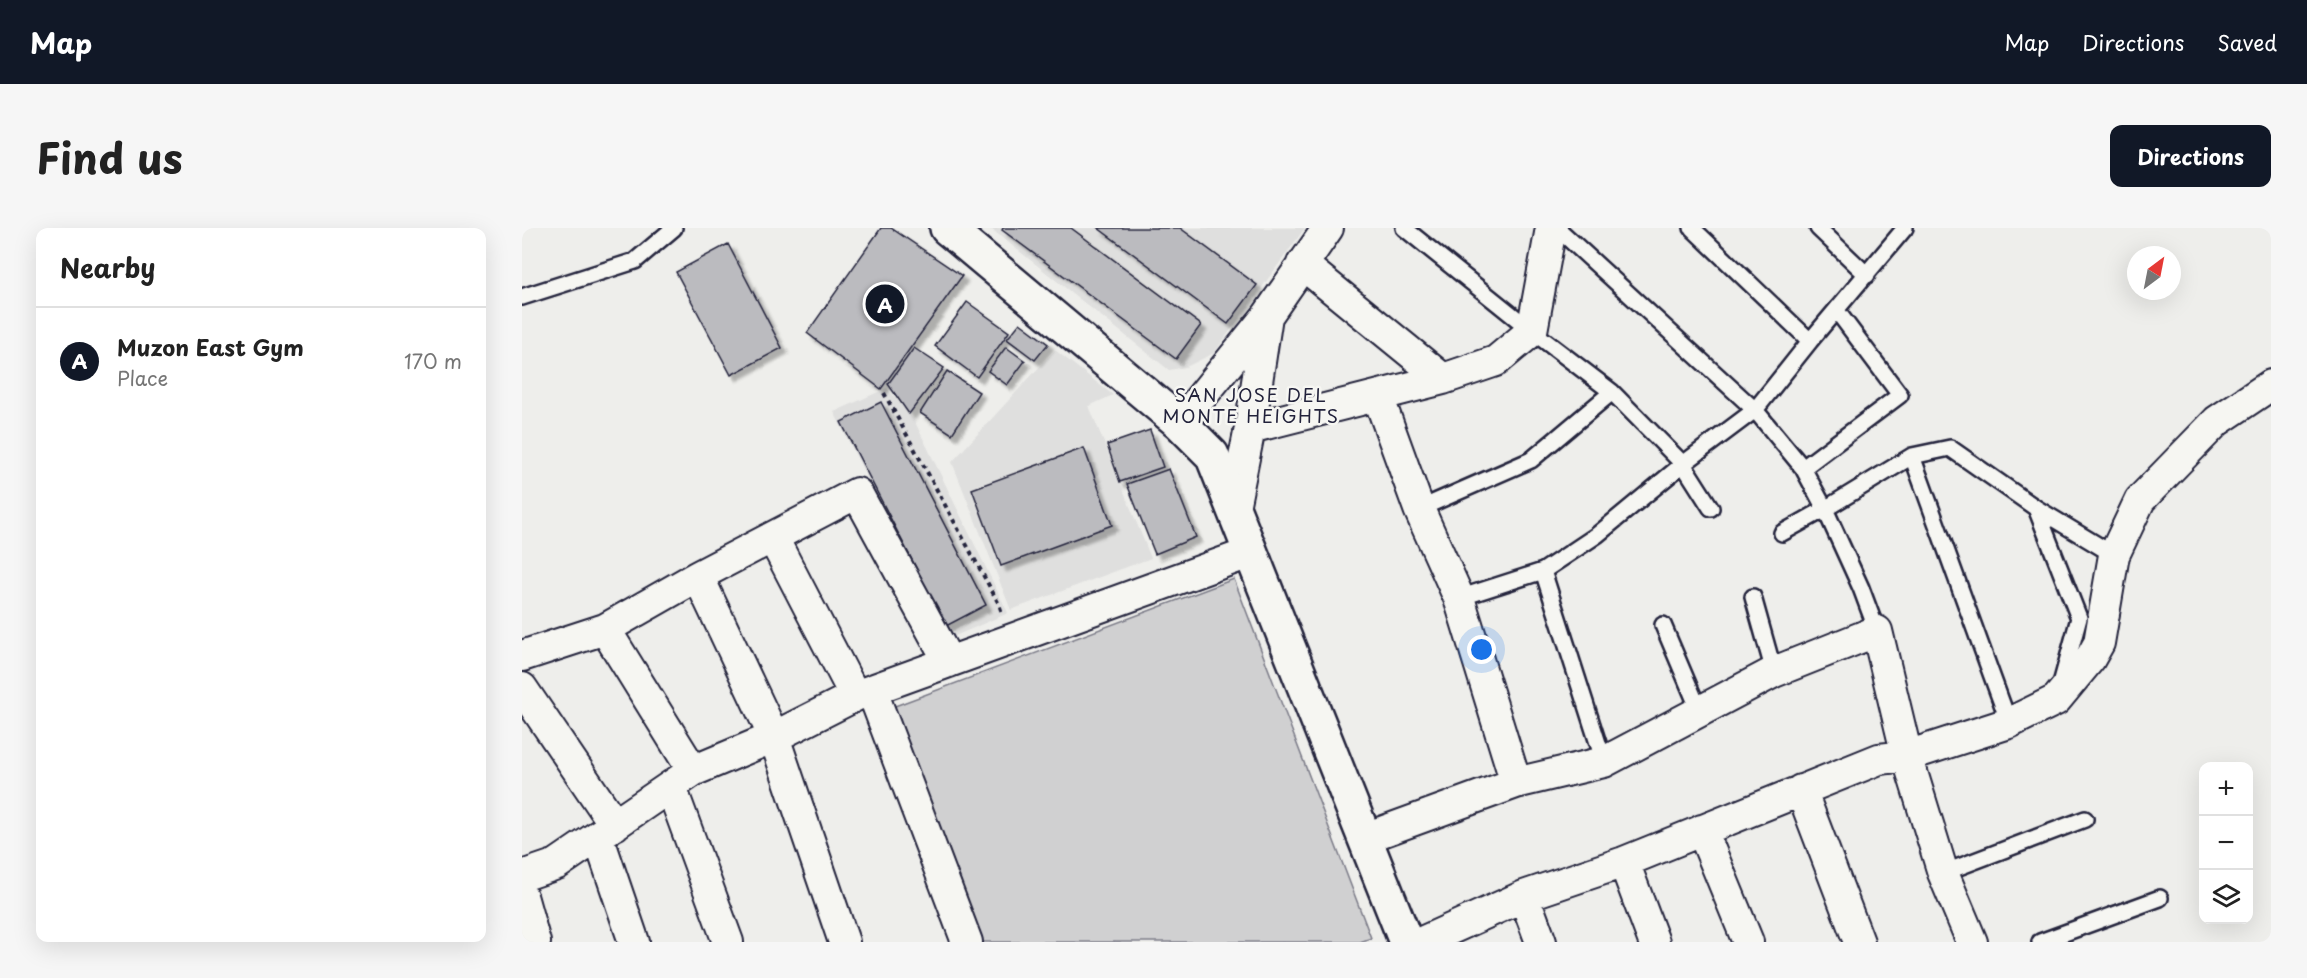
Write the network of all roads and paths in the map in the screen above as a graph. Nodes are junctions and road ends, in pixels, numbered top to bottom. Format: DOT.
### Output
graph roads {
  1 [pos="674,228"];
  2 [pos="947,228"];
  3 [pos="1328,228"];
  4 [pos="1404,228"];
  5 [pos="1551,228"];
  6 [pos="1557,228"];
  7 [pos="1692,228"];
  8 [pos="1818,228"];
  9 [pos="1905,228"];
  10 [pos="1302,264"];
  11 [pos="1867,275"];
  12 [pos="522,297"];
  13 [pos="1837,310"];
  14 [pos="1267,316"];
  15 [pos="1532,331"];
  16 [pos="1810,341"];
  17 [pos="1443,379"];
  18 [pos="2271,385"];
  19 [pos="1612,392"];
  20 [pos="884,393"];
  21 [pos="1378,396"];
  22 [pos="1755,410"];
  23 [pos="1180,423"];
  24 [pos="1250,428"];
  25 [pos="1912,456"];
  26 [pos="1683,464"];
  27 [pos="1803,468"];
  28 [pos="1234,508"];
  29 [pos="1711,508"];
  30 [pos="2036,508"];
  31 [pos="1419,509"];
  32 [pos="1825,509"];
  33 [pos="1782,533"];
  34 [pos="773,538"];
  35 [pos="1252,552"];
  36 [pos="2114,555"];
  37 [pos="1543,571"];
  38 [pos="698,576"];
  39 [pos="1753,597"];
  40 [pos="1459,598"];
  41 [pos="1002,614"];
  42 [pos="1663,625"];
  43 [pos="605,629"];
  44 [pos="1878,631"];
  45 [pos="522,656"];
  46 [pos="949,662"];
  47 [pos="1774,672"];
  48 [pos="522,688"];
  49 [pos="864,694"];
  50 [pos="2056,700"];
  51 [pos="1699,710"];
  52 [pos="2009,723"];
  53 [pos="774,737"];
  54 [pos="1907,756"];
  55 [pos="1604,762"];
  56 [pos="682,779"];
  57 [pos="1516,783"];
  58 [pos="1801,790"];
  59 [pos="2085,819"];
  60 [pos="607,830"];
  61 [pos="1702,830"];
  62 [pos="1365,838"];
  63 [pos="1623,862"];
  64 [pos="1943,873"];
  65 [pos="522,876"];
  66 [pos="522,896"];
  67 [pos="1524,896"];
  68 [pos="2160,898"];
  69 [pos="536,942"];
  70 [pos="634,942"];
  71 [pos="728,942"];
  72 [pos="844,942"];
  73 [pos="967,942"];
  74 [pos="1406,942"];
  75 [pos="1422,942"];
  76 [pos="1541,942"];
  77 [pos="1654,942"];
  78 [pos="1748,942"];
  79 [pos="1859,942"];
  80 [pos="1971,942"];
  81 [pos="2040,942"];
  1 -- 12 [label="lane"];
  2 -- 23 [label="street"];
  3 -- 10 [label="street"];
  4 -- 15 [label="lane"];
  5 -- 15 [label="street"];
  6 -- 22 [label="lane"];
  7 -- 16 [label="lane"];
  8 -- 11 [label="lane"];
  9 -- 11 [label="lane"];
  10 -- 14 [label="street"];
  10 -- 17 [label="street"];
  11 -- 13 [label="lane"];
  13 -- 16 [label="lane"];
  13 -- 27 [label="lane"];
  14 -- 23 [label="street"];
  14 -- 24 [label="street"];
  15 -- 17 [label="street"];
  15 -- 19 [label="lane"];
  16 -- 22 [label="lane"];
  17 -- 21 [label="street"];
  18 -- 36 [label="street"];
  19 -- 26 [label="lane"];
  19 -- 31 [label="lane"];
  20 -- 41 [label="path"];
  21 -- 24 [label="street"];
  21 -- 31 [label="street"];
  22 -- 26 [label="lane"];
  22 -- 27 [label="lane"];
  23 -- 28 [label="street"];
  24 -- 28 [label="street"];
  25 -- 30 [label="lane"];
  25 -- 32 [label="lane"];
  25 -- 52 [label="lane"];
  26 -- 29 [label="lane"];
  26 -- 37 [label="lane"];
  27 -- 32 [label="lane"];
  28 -- 35 [label="street"];
  30 -- 36 [label="lane"];
  30 -- 50 [label="lane"];
  31 -- 40 [label="street"];
  32 -- 33 [label="lane"];
  32 -- 44 [label="lane"];
  34 -- 38 [label="street"];
  34 -- 46 [label="street"];
  34 -- 49 [label="street"];
  35 -- 46 [label="street"];
  35 -- 62 [label="street"];
  36 -- 50 [label="street"];
  37 -- 40 [label="lane"];
  37 -- 55 [label="lane"];
  38 -- 43 [label="street"];
  38 -- 53 [label="street"];
  39 -- 47 [label="lane"];
  40 -- 57 [label="street"];
  42 -- 51 [label="lane"];
  43 -- 45 [label="street"];
  43 -- 56 [label="street"];
  44 -- 47 [label="street"];
  44 -- 54 [label="street"];
  46 -- 49 [label="street"];
  47 -- 51 [label="street"];
  48 -- 60 [label="street"];
  49 -- 53 [label="street"];
  49 -- 73 [label="street"];
  50 -- 52 [label="street"];
  51 -- 55 [label="street"];
  52 -- 54 [label="street"];
  53 -- 56 [label="street"];
  53 -- 72 [label="street"];
  54 -- 58 [label="street"];
  54 -- 64 [label="street"];
  55 -- 57 [label="street"];
  56 -- 60 [label="street"];
  56 -- 71 [label="street"];
  57 -- 62 [label="street"];
  58 -- 61 [label="street"];
  58 -- 79 [label="street"];
  59 -- 64 [label="lane"];
  60 -- 65 [label="street"];
  60 -- 70 [label="street"];
  61 -- 63 [label="street"];
  61 -- 78 [label="street"];
  62 -- 74 [label="street"];
  63 -- 67 [label="street"];
  63 -- 77 [label="street"];
  64 -- 80 [label="street"];
  66 -- 69 [label="street"];
  67 -- 75 [label="street"];
  67 -- 76 [label="street"];
  68 -- 81 [label="lane"];
}
